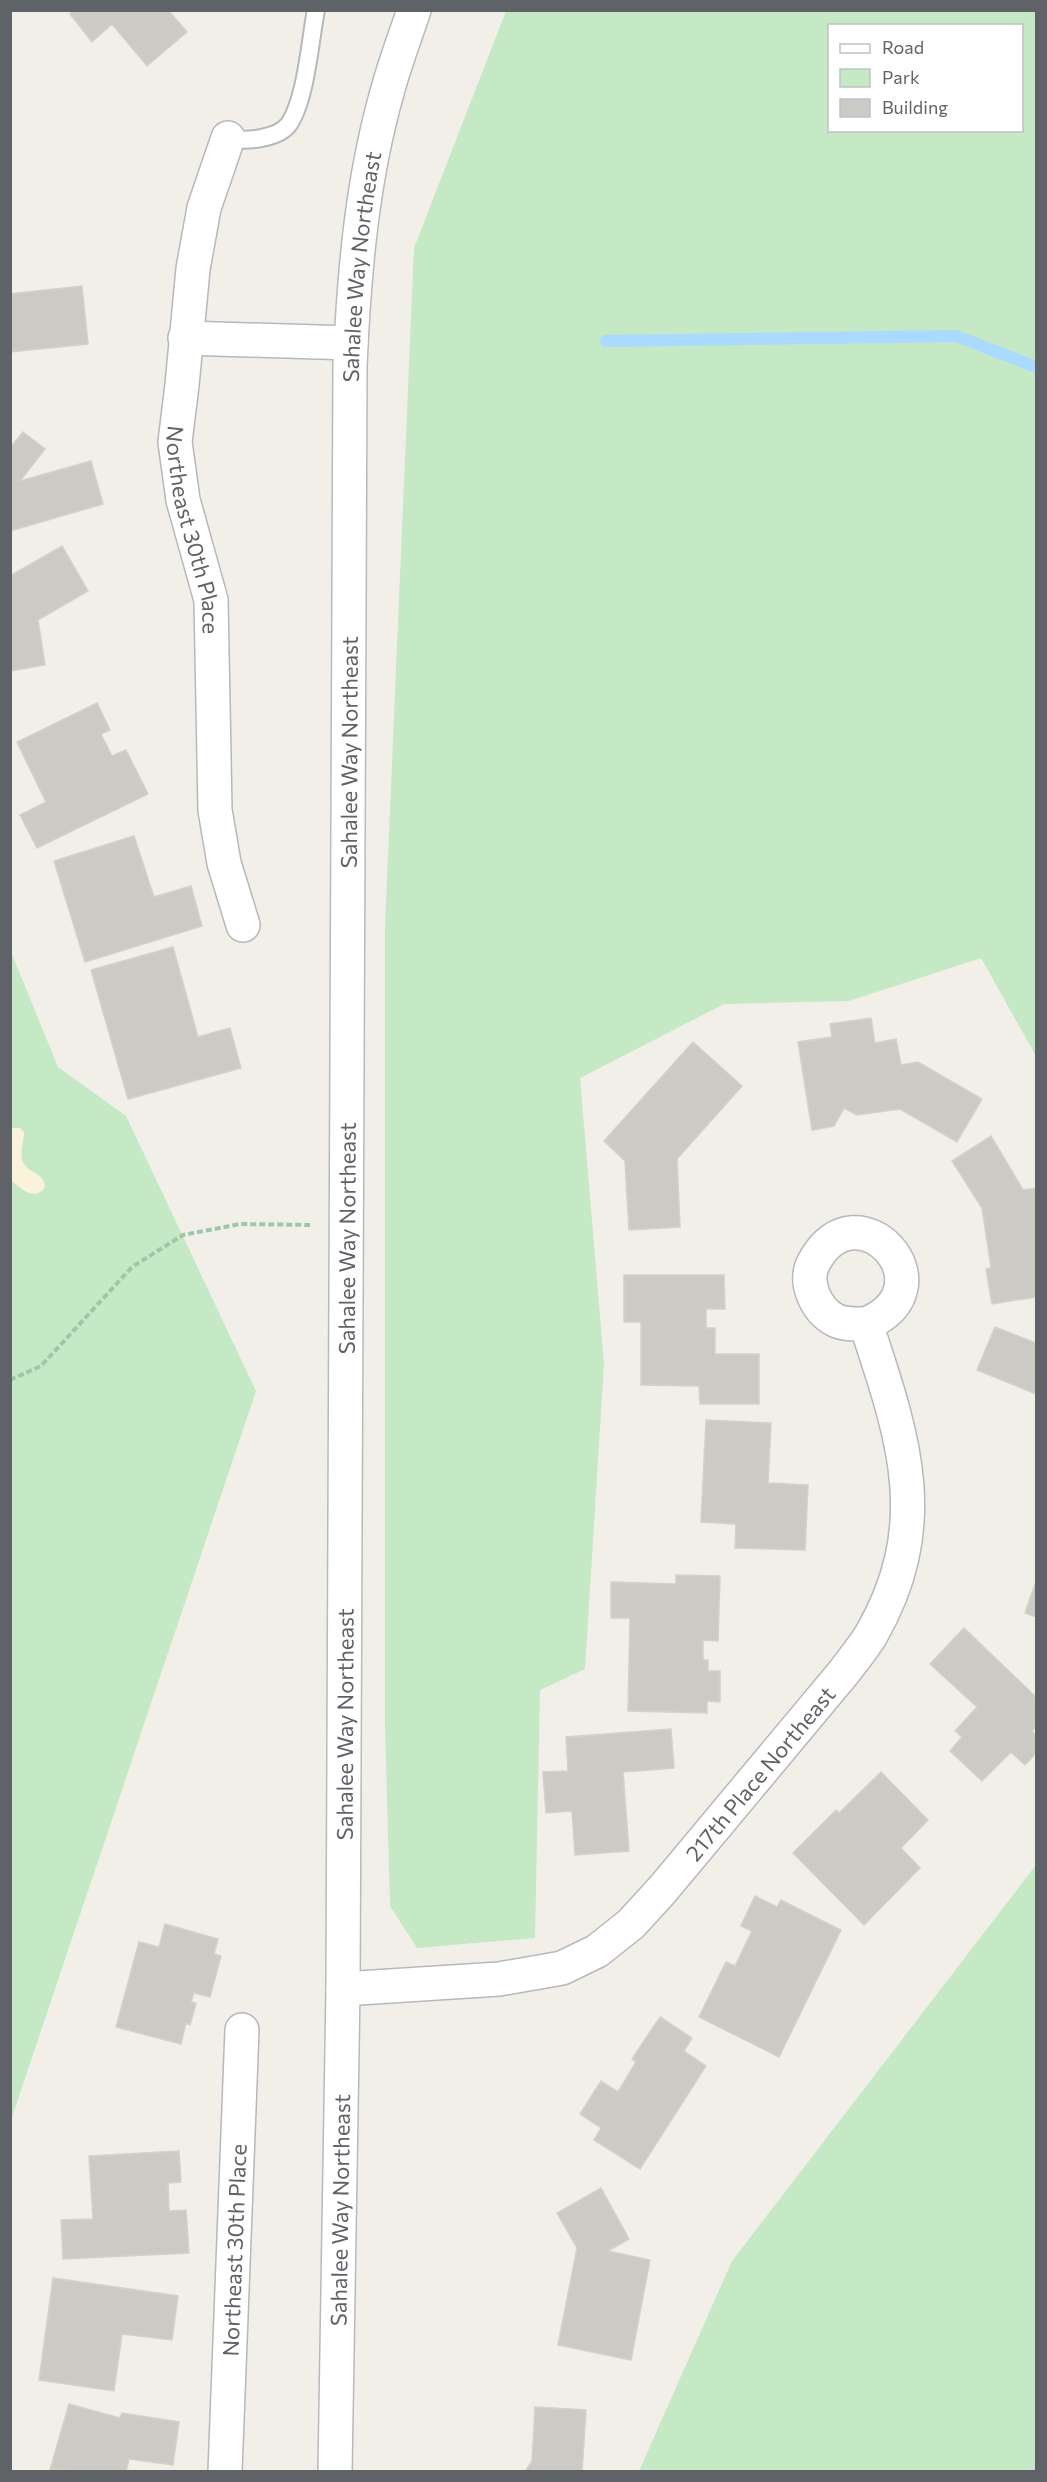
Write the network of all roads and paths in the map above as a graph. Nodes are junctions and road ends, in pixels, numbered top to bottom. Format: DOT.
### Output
graph roads {
  1 [pos="316,10"];
  2 [pos="414,10"];
  3 [pos="228,138"];
  4 [pos="185,338"];
  5 [pos="351,343"];
  6 [pos="243,925"];
  7 [pos="347,1226"];
  8 [pos="866,1324"];
  9 [pos="10,1380"];
  10 [pos="343,1989"];
  11 [pos="242,2030"];
  12 [pos="225,2472"];
  13 [pos="335,2472"];
  1 -- 3 [label="lane"];
  2 -- 5 [label="main road, Sahalee Way Northeast"];
  3 -- 4 [label="main road, Northeast 30th Place"];
  4 -- 5 [label="main road"];
  4 -- 6 [label="main road, Northeast 30th Place"];
  5 -- 7 [label="main road, Sahalee Way Northeast"];
  7 -- 9 [label="path"];
  7 -- 10 [label="main road, Sahalee Way Northeast"];
  8 -- 10 [label="main road, 217th Place Northeast"];
  10 -- 13 [label="main road, Sahalee Way Northeast"];
  11 -- 12 [label="main road, Northeast 30th Place"];
}
